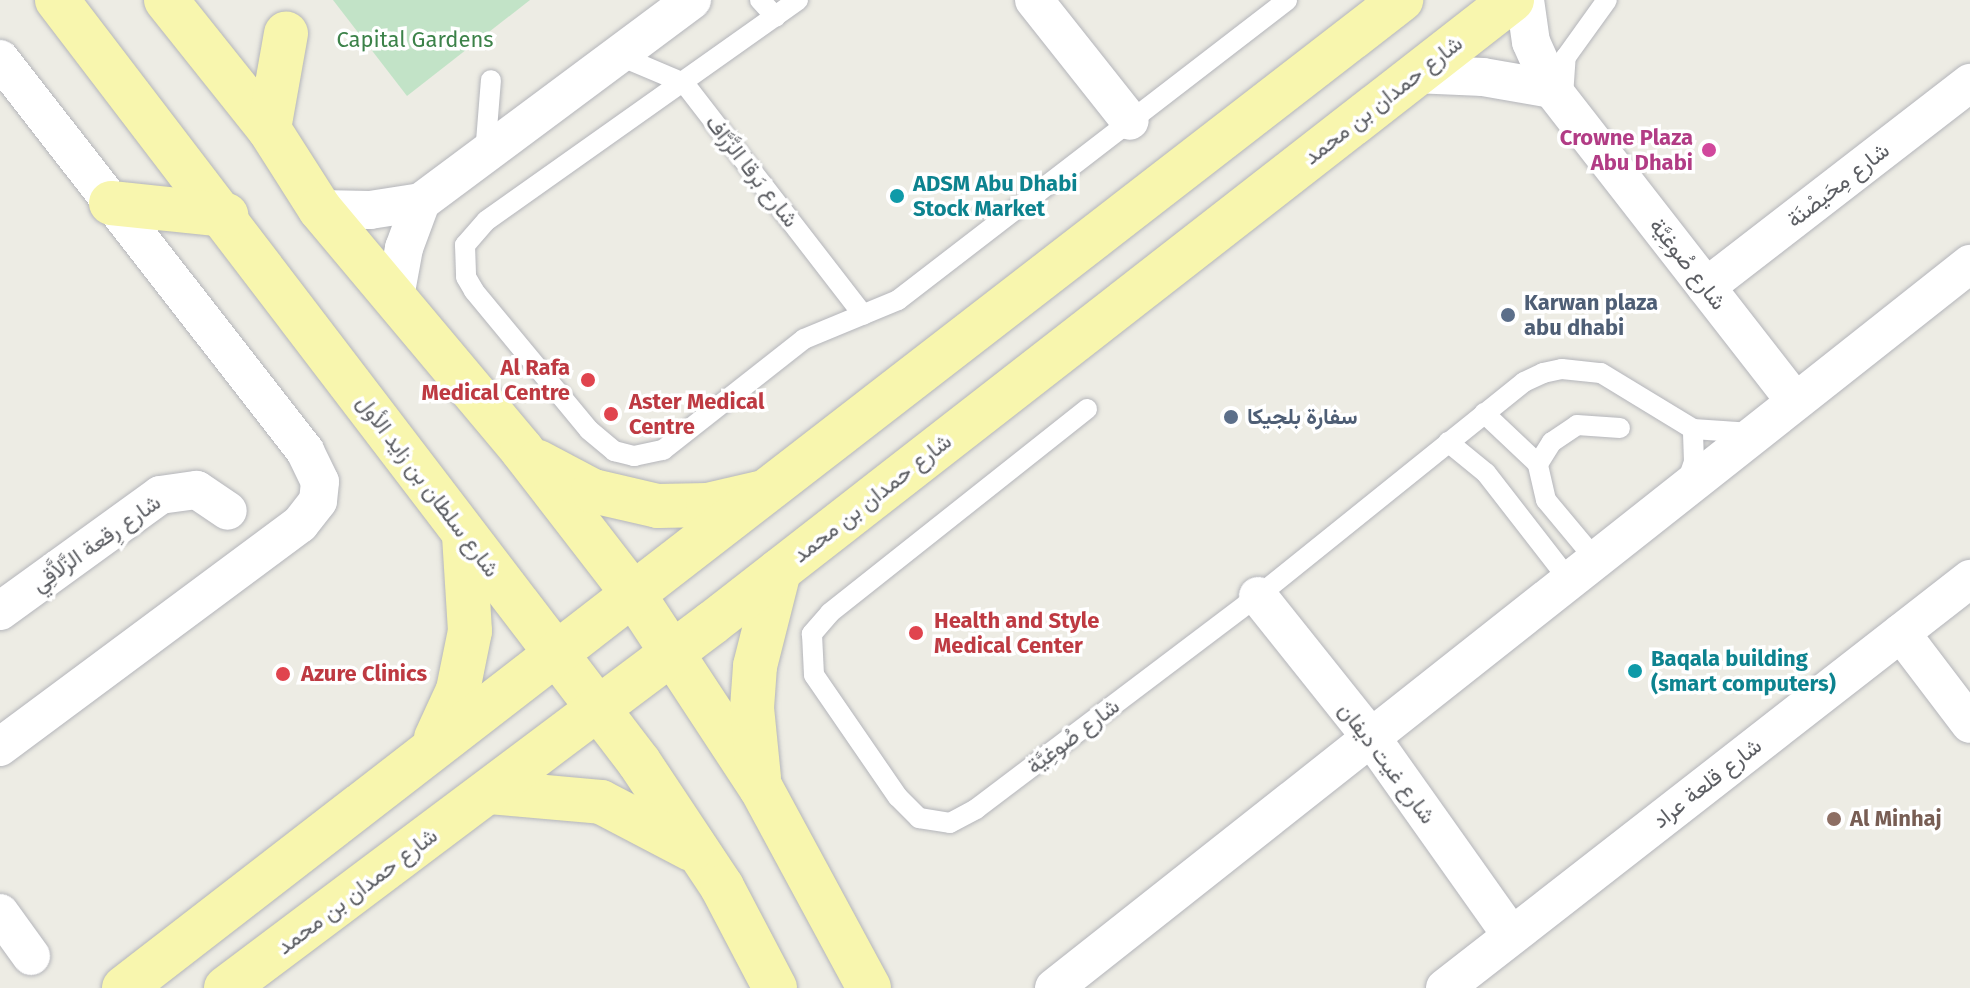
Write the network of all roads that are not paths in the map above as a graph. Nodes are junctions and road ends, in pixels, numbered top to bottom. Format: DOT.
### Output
graph roads {
  1 [pos="57,0"];
  2 [pos="166,0"];
  3 [pos="692,0"];
  4 [pos="760,0"];
  5 [pos="798,0"];
  6 [pos="1034,0"];
  7 [pos="1287,0"];
  8 [pos="1401,0"];
  9 [pos="1512,0"];
  10 [pos="1525,0"];
  11 [pos="1607,0"];
  12 [pos="1361,15"];
  13 [pos="776,17"];
  14 [pos="286,34"];
  15 [pos="620,56"];
  16 [pos="0,59"];
  17 [pos="1414,74"];
  18 [pos="491,80"];
  19 [pos="684,83"];
  20 [pos="1970,83"];
  21 [pos="1558,96"];
  22 [pos="1130,121"];
  23 [pos="269,129"];
  24 [pos="485,154"];
  25 [pos="421,202"];
  26 [pos="111,203"];
  27 [pos="320,209"];
  28 [pos="226,215"];
  29 [pos="1970,264"];
  30 [pos="1706,287"];
  31 [pos="395,297"];
  32 [pos="863,315"];
  33 [pos="1795,401"];
  34 [pos="1087,409"];
  35 [pos="1484,413"];
  36 [pos="1620,428"];
  37 [pos="1693,429"];
  38 [pos="1758,433"];
  39 [pos="1448,442"];
  40 [pos="522,450"];
  41 [pos="1538,464"];
  42 [pos="779,484"];
  43 [pos="1683,493"];
  44 [pos="228,511"];
  45 [pos="464,536"];
  46 [pos="1582,570"];
  47 [pos="779,571"];
  48 [pos="1970,579"];
  49 [pos="634,595"];
  50 [pos="1258,596"];
  51 [pos="3,603"];
  52 [pos="1901,633"];
  53 [pos="555,650"];
  54 [pos="673,652"];
  55 [pos="598,707"];
  56 [pos="1970,724"];
  57 [pos="1373,740"];
  58 [pos="433,744"];
  59 [pos="0,747"];
  60 [pos="761,788"];
  61 [pos="490,792"];
  62 [pos="696,852"];
  63 [pos="0,913"];
  64 [pos="1511,935"];
  65 [pos="31,956"];
  66 [pos="766,976"];
  67 [pos="237,983"];
  68 [pos="124,988"];
  69 [pos="869,988"];
  70 [pos="1054,988"];
  71 [pos="1445,988"];
  1 -- 28 [label="main road, شارع سلطان بن زايد الأول"];
  2 -- 23 [label="main road"];
  3 -- 15 [label="street"];
  4 -- 13 [label="lane"];
  5 -- 13 [label="lane"];
  6 -- 22 [label="street"];
  7 -- 22 [label="lane"];
  8 -- 12 [label="main road"];
  9 -- 17 [label="main road, شارع حمدان بن محمد"];
  10 -- 21 [label="street, شارع صُوغِيَّة"];
  11 -- 21 [label="lane"];
  12 -- 42 [label="main road"];
  13 -- 19 [label="lane"];
  14 -- 23 [label="main road"];
  15 -- 19 [label="lane, شارع بَرقا الزَّرَّاف"];
  15 -- 24 [label="street"];
  16 -- 26 [label="street"];
  17 -- 21 [label="street"];
  17 -- 47 [label="main road, شارع حمدان بن محمد"];
  18 -- 24 [label="lane"];
  19 -- 32 [label="lane, شارع بَرقا الزَّرَّاف"];
  19 -- 32 [label="lane"];
  20 -- 30 [label="street, شارع مِحَيصْنَة"];
  21 -- 30 [label="street, شارع صُوغِيَّة"];
  22 -- 32 [label="lane"];
  23 -- 27 [label="main road"];
  24 -- 25 [label="street"];
  25 -- 27 [label="street"];
  25 -- 31 [label="street"];
  26 -- 28 [label="main road"];
  26 -- 59 [label="street"];
  27 -- 31 [label="main road"];
  28 -- 45 [label="main road, شارع سلطان بن زايد الأول"];
  29 -- 33 [label="street"];
  30 -- 33 [label="street, شارع صُوغِيَّة"];
  31 -- 40 [label="main road"];
  33 -- 38 [label="street"];
  34 -- 50 [label="lane, شارع صُوغِيَّة"];
  35 -- 37 [label="lane, شارع صُوغِيَّة"];
  35 -- 39 [label="lane, شارع صُوغِيَّة"];
  35 -- 41 [label="lane"];
  36 -- 41 [label="lane"];
  37 -- 38 [label="lane, شارع صُوغِيَّة"];
  37 -- 43 [label="lane"];
  38 -- 43 [label="street"];
  39 -- 46 [label="lane"];
  39 -- 50 [label="lane, شارع صُوغِيَّة"];
  40 -- 42 [label="main road"];
  40 -- 49 [label="main road"];
  41 -- 46 [label="lane"];
  42 -- 49 [label="main road"];
  43 -- 46 [label="street"];
  44 -- 51 [label="street, شارع رِقعة الزَّلاَّقِي"];
  45 -- 53 [label="main road, شارع سلطان بن زايد الأول"];
  45 -- 58 [label="main road"];
  46 -- 57 [label="street"];
  47 -- 54 [label="main road, شارع حمدان بن محمد"];
  47 -- 60 [label="main road"];
  48 -- 52 [label="street, شارع قلعة عراد"];
  49 -- 53 [label="main road"];
  49 -- 54 [label="main road"];
  50 -- 57 [label="street, شارع غيت ديفان"];
  52 -- 56 [label="street"];
  52 -- 64 [label="street, شارع قلعة عراد"];
  53 -- 55 [label="main road, شارع سلطان بن زايد الأول"];
  53 -- 58 [label="main road"];
  54 -- 55 [label="main road, شارع حمدان بن محمد"];
  54 -- 60 [label="main road"];
  55 -- 61 [label="main road, شارع حمدان بن محمد"];
  55 -- 62 [label="main road, شارع سلطان بن زايد الأول"];
  57 -- 64 [label="street, شارع غيت ديفان"];
  57 -- 70 [label="street"];
  58 -- 68 [label="main road"];
  60 -- 69 [label="main road"];
  61 -- 62 [label="main road"];
  61 -- 67 [label="main road, شارع حمدان بن محمد"];
  62 -- 66 [label="main road, شارع سلطان بن زايد الأول"];
  63 -- 65 [label="street"];
  64 -- 71 [label="street, شارع قلعة عراد"];
}
